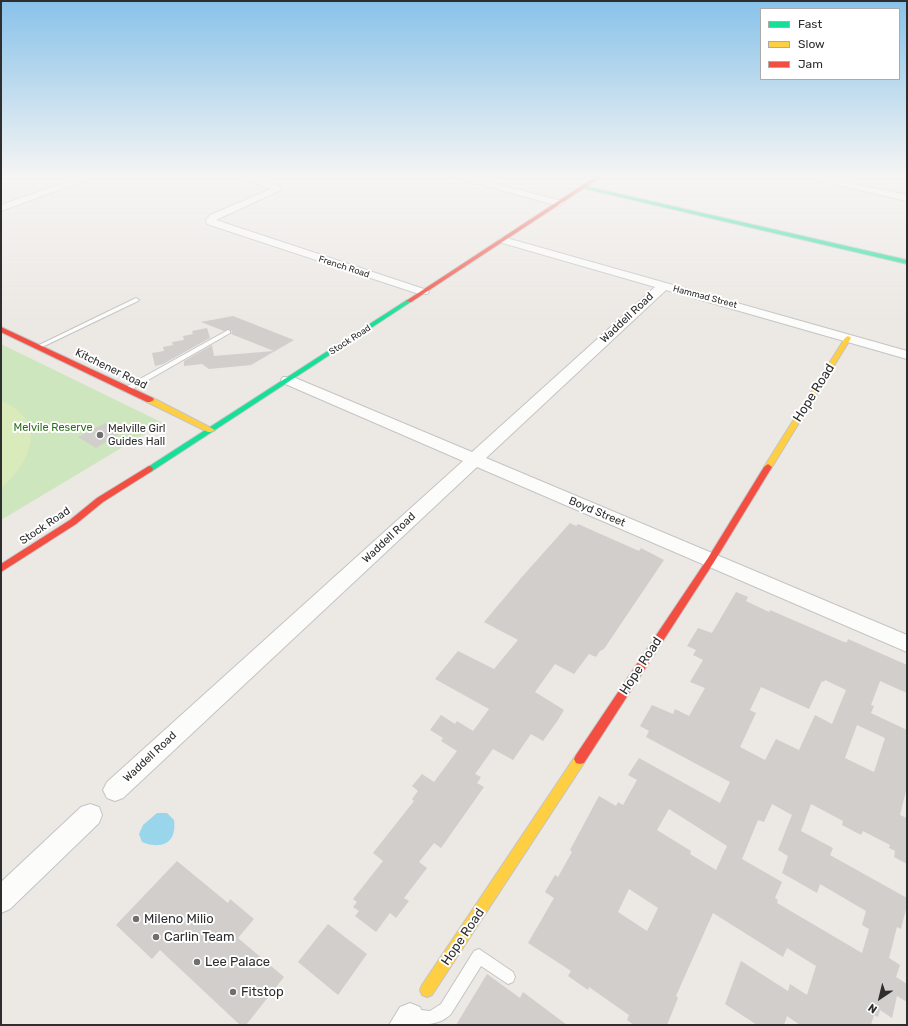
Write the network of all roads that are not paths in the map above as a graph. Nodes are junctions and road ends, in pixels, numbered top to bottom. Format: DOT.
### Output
graph roads {
  1 [pos="220,225"];
  2 [pos="526,225"];
  3 [pos="747,225"];
  4 [pos="503,240"];
  5 [pos="907,262"];
  6 [pos="663,286"];
  7 [pos="423,292"];
  8 [pos="136,300"];
  9 [pos="1,329"];
  10 [pos="228,332"];
  11 [pos="848,338"];
  12 [pos="38,347"];
  13 [pos="907,355"];
  14 [pos="288,380"];
  15 [pos="126,389"];
  16 [pos="211,430"];
  17 [pos="473,460"];
  18 [pos="100,500"];
  19 [pos="72,512"];
  20 [pos="711,560"];
  21 [pos="1,569"];
  22 [pos="907,644"];
  23 [pos="115,790"];
  24 [pos="90,815"];
  25 [pos="1,900"];
  26 [pos="508,977"];
  27 [pos="427,990"];
  28 [pos="407,1021"];
  1 -- 7 [label="street, French Road"];
  2 -- 4 [label="street, Stock Road"];
  3 -- 5 [label="street"];
  4 -- 6 [label="street, Hammad Street"];
  4 -- 7 [label="street, Stock Road"];
  6 -- 11 [label="street, Hammad Street"];
  6 -- 17 [label="street, Waddell Road"];
  7 -- 14 [label="street, Stock Road"];
  8 -- 12 [label="lane"];
  9 -- 12 [label="street, Kitchener Road"];
  10 -- 15 [label="lane"];
  11 -- 13 [label="street, Hammad Street"];
  11 -- 20 [label="street, Hope Road"];
  12 -- 15 [label="street, Kitchener Road"];
  14 -- 16 [label="street, Stock Road"];
  14 -- 17 [label="street, Boyd Street"];
  15 -- 16 [label="street, Kitchener Road"];
  16 -- 18 [label="street, Stock Road"];
  17 -- 20 [label="street, Boyd Street"];
  17 -- 23 [label="street, Waddell Road"];
  18 -- 19 [label="street, Stock Road"];
  18 -- 21 [label="street, Stock Road"];
  20 -- 22 [label="street, Boyd Street"];
  20 -- 27 [label="street, Hope Road"];
  24 -- 25 [label="street"];
  26 -- 28 [label="lane"];
}
